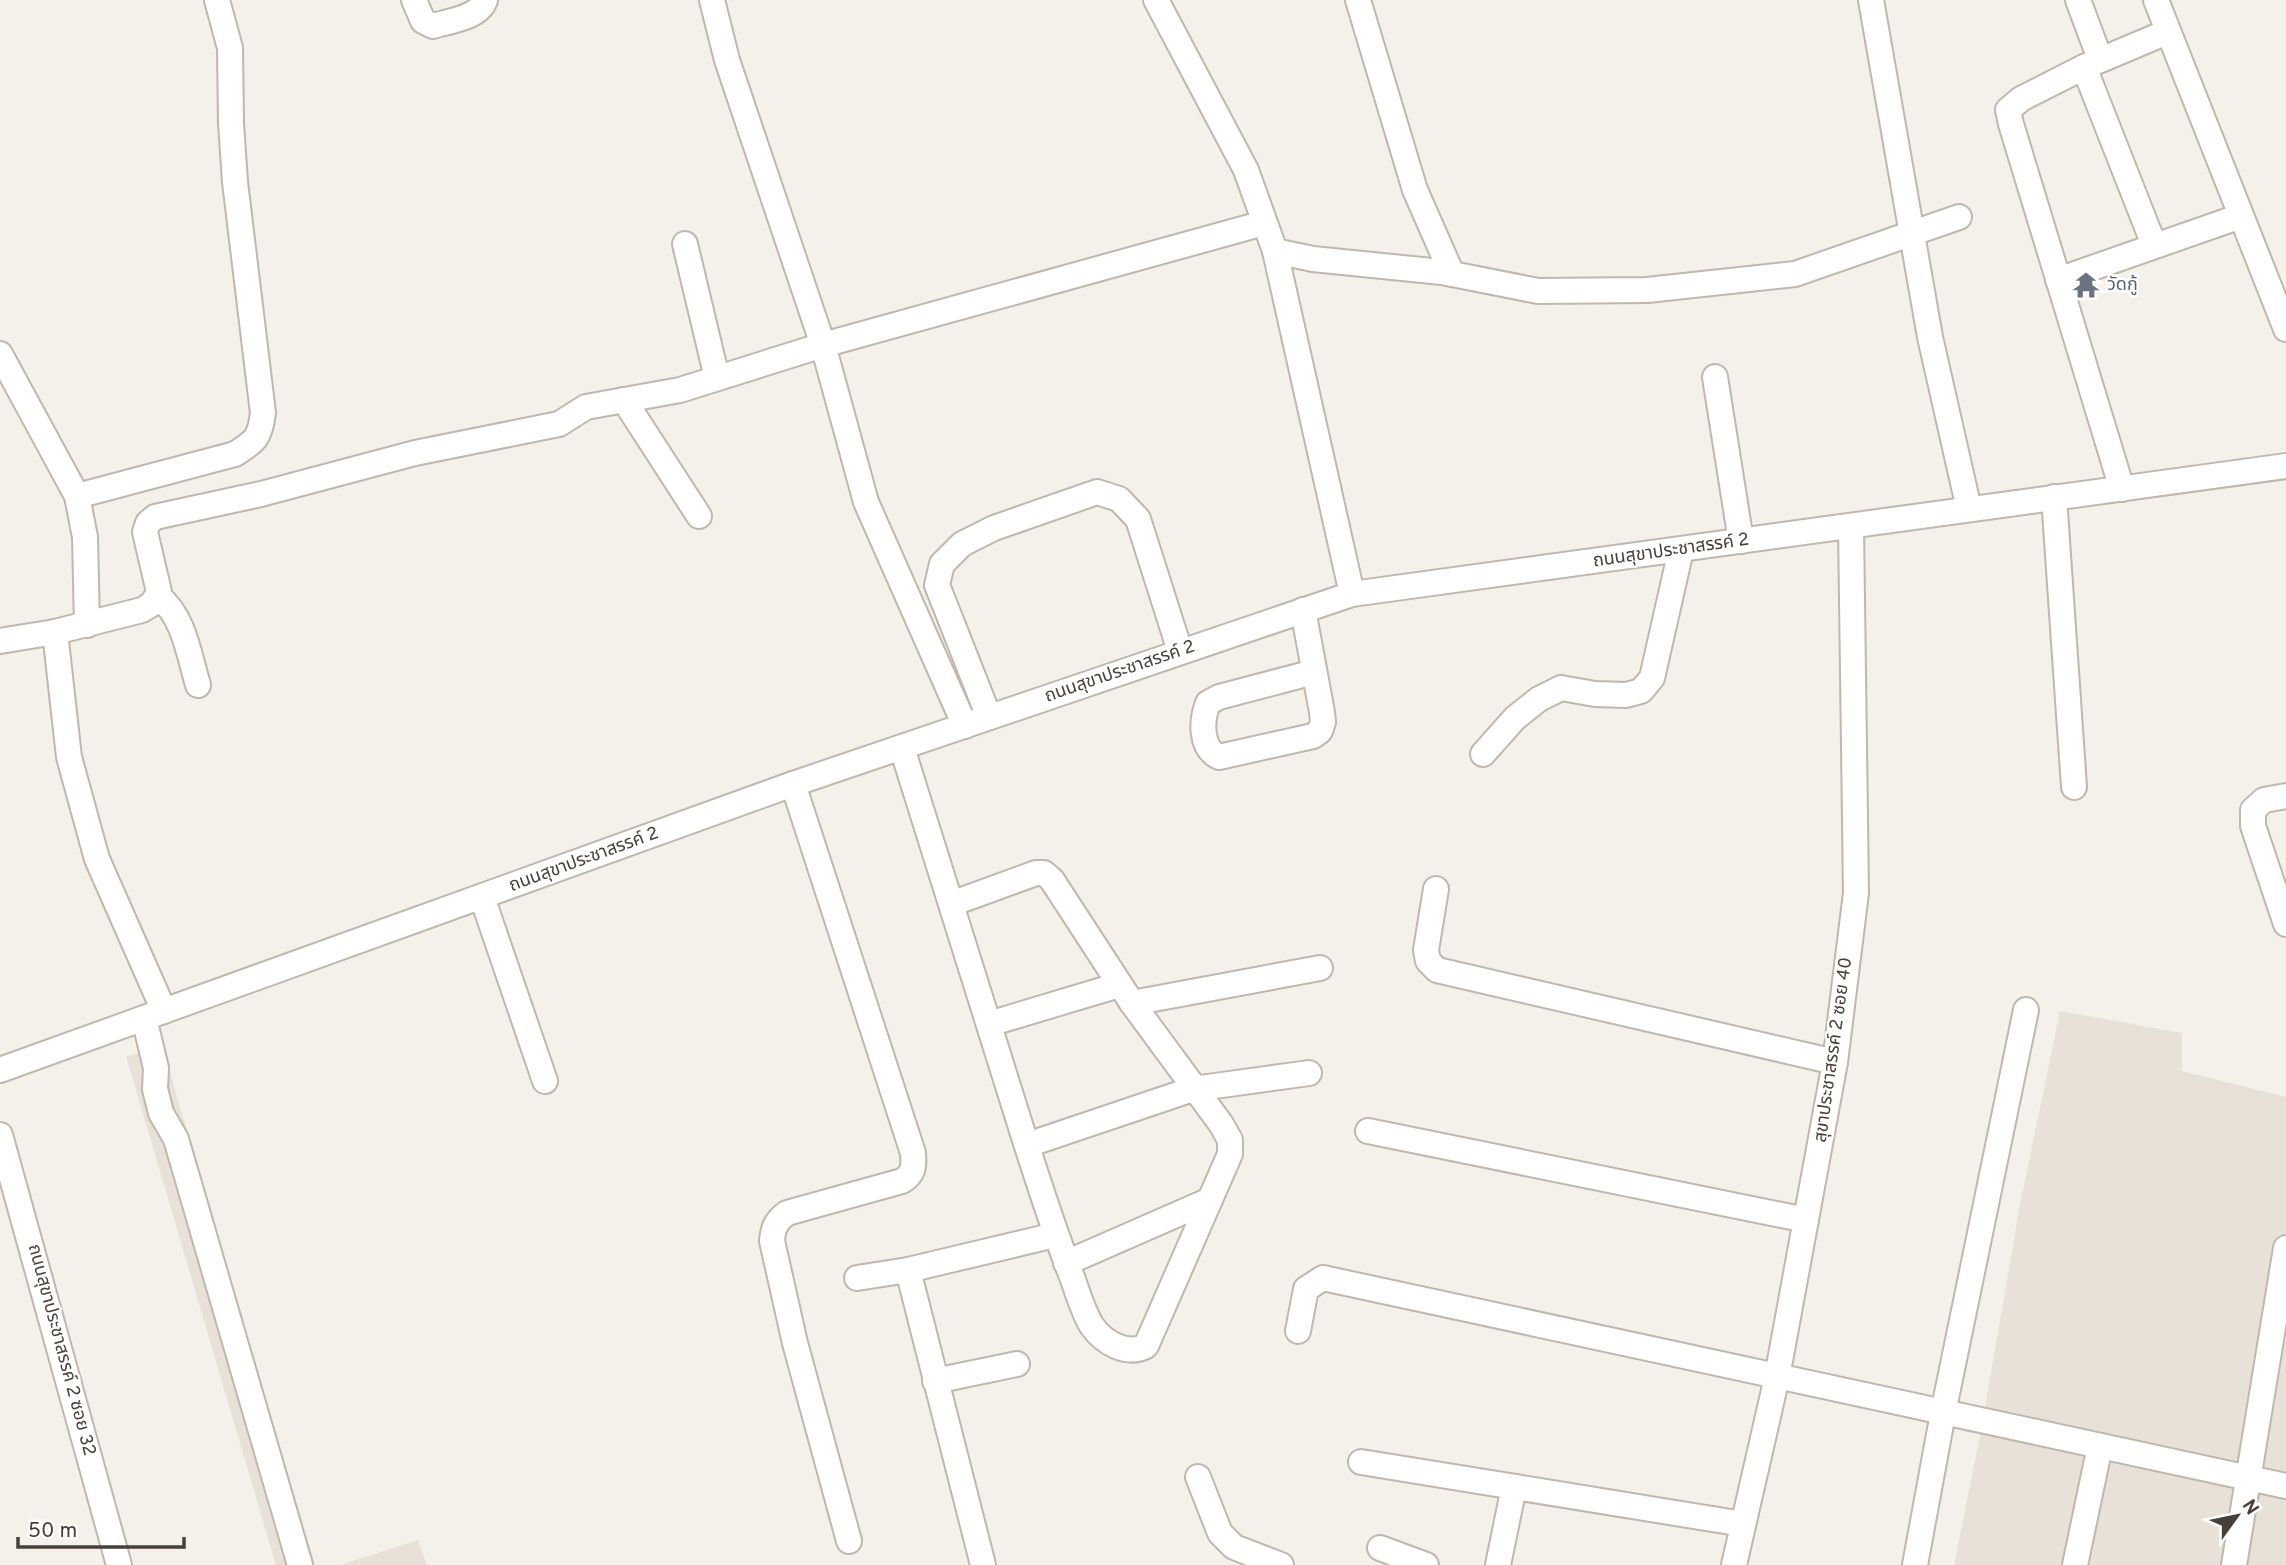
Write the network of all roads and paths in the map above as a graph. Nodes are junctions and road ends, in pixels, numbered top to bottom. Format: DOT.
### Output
graph roads {
  1 [pos="217,0"];
  2 [pos="414,0"];
  3 [pos="485,0"];
  4 [pos="712,0"];
  5 [pos="1156,0"];
  6 [pos="1358,0"];
  7 [pos="1871,0"];
  8 [pos="2078,0"];
  9 [pos="2155,0"];
  10 [pos="2167,32"];
  11 [pos="2092,63"];
  12 [pos="2241,216"];
  13 [pos="1959,217"];
  14 [pos="1264,223"];
  15 [pos="1913,233"];
  16 [pos="685,244"];
  17 [pos="2154,245"];
  18 [pos="1275,251"];
  19 [pos="1452,274"];
  20 [pos="2058,280"];
  21 [pos="2286,329"];
  22 [pos="823,345"];
  23 [pos="0,354"];
  24 [pos="1715,377"];
  25 [pos="717,378"];
  26 [pos="624,400"];
  27 [pos="2286,466"];
  28 [pos="2122,489"];
  29 [pos="77,496"];
  30 [pos="2054,498"];
  31 [pos="1969,509"];
  32 [pos="699,516"];
  33 [pos="1851,526"];
  34 [pos="1741,541"];
  35 [pos="1681,550"];
  36 [pos="1352,594"];
  37 [pos="159,596"];
  38 [pos="1303,610"];
  39 [pos="87,625"];
  40 [pos="55,632"];
  41 [pos="0,642"];
  42 [pos="1180,651"];
  43 [pos="1314,672"];
  44 [pos="198,685"];
  45 [pos="989,717"];
  46 [pos="965,726"];
  47 [pos="901,748"];
  48 [pos="1483,754"];
  49 [pos="793,784"];
  50 [pos="2074,787"];
  51 [pos="2286,796"];
  52 [pos="1436,889"];
  53 [pos="482,897"];
  54 [pos="951,904"];
  55 [pos="2286,924"];
  56 [pos="1320,968"];
  57 [pos="1126,994"];
  58 [pos="2026,1010"];
  59 [pos="154,1014"];
  60 [pos="989,1024"];
  61 [pos="1835,1062"];
  62 [pos="0,1070"];
  63 [pos="1309,1073"];
  64 [pos="545,1081"];
  65 [pos="1194,1089"];
  66 [pos="1368,1131"];
  67 [pos="0,1135"];
  68 [pos="1027,1146"];
  69 [pos="1210,1200"];
  70 [pos="1806,1220"];
  71 [pos="1055,1235"];
  72 [pos="2286,1248"];
  73 [pos="1066,1263"];
  74 [pos="908,1270"];
  75 [pos="857,1278"];
  76 [pos="1298,1331"];
  77 [pos="1017,1364"];
  78 [pos="1777,1377"];
  79 [pos="935,1381"];
  80 [pos="1943,1413"];
  81 [pos="2100,1446"];
  82 [pos="1361,1462"];
  83 [pos="1198,1477"];
  84 [pos="2249,1478"];
  85 [pos="2286,1486"];
  86 [pos="1514,1487"];
  87 [pos="1743,1524"];
  88 [pos="849,1541"];
  89 [pos="1380,1548"];
  90 [pos="119,1565"];
  91 [pos="300,1565"];
  92 [pos="983,1565"];
  93 [pos="1281,1565"];
  94 [pos="1426,1565"];
  95 [pos="1497,1565"];
  96 [pos="1734,1565"];
  97 [pos="1914,1565"];
  98 [pos="2075,1565"];
  99 [pos="2234,1565"];
  1 -- 29 [label="street"];
  2 -- 3 [label="street"];
  4 -- 22 [label="street"];
  5 -- 14 [label="street"];
  6 -- 19 [label="street"];
  7 -- 15 [label="street"];
  8 -- 11 [label="street"];
  9 -- 10 [label="street"];
  10 -- 11 [label="street"];
  10 -- 12 [label="street"];
  11 -- 17 [label="street"];
  11 -- 20 [label="street"];
  12 -- 17 [label="street"];
  12 -- 21 [label="street"];
  13 -- 15 [label="street"];
  14 -- 18 [label="street"];
  14 -- 22 [label="street"];
  15 -- 19 [label="street"];
  15 -- 31 [label="street"];
  16 -- 25 [label="street"];
  17 -- 20 [label="street"];
  18 -- 19 [label="street"];
  18 -- 36 [label="street"];
  20 -- 28 [label="street"];
  22 -- 25 [label="street"];
  22 -- 46 [label="street"];
  23 -- 29 [label="street"];
  24 -- 34 [label="street"];
  25 -- 26 [label="street"];
  26 -- 32 [label="street"];
  26 -- 37 [label="street"];
  27 -- 28 [label="street, ถนนสุขาประชาสรรค์ 2"];
  28 -- 30 [label="street, ถนนสุขาประชาสรรค์ 2"];
  29 -- 39 [label="street"];
  30 -- 31 [label="street, ถนนสุขาประชาสรรค์ 2"];
  30 -- 50 [label="street"];
  31 -- 33 [label="street, ถนนสุขาประชาสรรค์ 2"];
  33 -- 34 [label="street, ถนนสุขาประชาสรรค์ 2"];
  33 -- 61 [label="street, สุขาประชาสรรค์ 2 ซอย 40"];
  34 -- 35 [label="street, ถนนสุขาประชาสรรค์ 2"];
  35 -- 36 [label="street, ถนนสุขาประชาสรรค์ 2"];
  35 -- 48 [label="street"];
  36 -- 38 [label="street, ถนนสุขาประชาสรรค์ 2"];
  37 -- 39 [label="street"];
  37 -- 44 [label="street"];
  38 -- 42 [label="street, ถนนสุขาประชาสรรค์ 2"];
  38 -- 43 [label="street"];
  39 -- 40 [label="street"];
  40 -- 41 [label="street"];
  40 -- 59 [label="street"];
  42 -- 45 [label="street, ถนนสุขาประชาสรรค์ 2"];
  42 -- 45 [label="street"];
  43 -- 43 [label="street"];
  45 -- 46 [label="street, ถนนสุขาประชาสรรค์ 2"];
  46 -- 47 [label="street, ถนนสุขาประชาสรรค์ 2"];
  47 -- 49 [label="street, ถนนสุขาประชาสรรค์ 2"];
  47 -- 54 [label="street"];
  49 -- 53 [label="street, ถนนสุขาประชาสรรค์ 2"];
  49 -- 88 [label="street"];
  51 -- 55 [label="street"];
  52 -- 61 [label="street"];
  53 -- 59 [label="street, ถนนสุขาประชาสรรค์ 2"];
  53 -- 64 [label="street"];
  54 -- 57 [label="street"];
  54 -- 60 [label="street"];
  56 -- 57 [label="street"];
  57 -- 60 [label="street"];
  57 -- 65 [label="street"];
  58 -- 80 [label="street"];
  59 -- 62 [label="street, ถนนสุขาประชาสรรค์ 2"];
  59 -- 91 [label="street"];
  60 -- 68 [label="street"];
  61 -- 70 [label="street, สุขาประชาสรรค์ 2 ซอย 40"];
  63 -- 65 [label="street"];
  65 -- 68 [label="street"];
  65 -- 69 [label="street"];
  66 -- 70 [label="street"];
  67 -- 90 [label="street, ถนนสุขาประชาสรรค์ 2 ซอย 32"];
  68 -- 71 [label="street"];
  69 -- 73 [label="street"];
  69 -- 73 [label="street"];
  70 -- 78 [label="street, สุขาประชาสรรค์ 2 ซอย 40"];
  71 -- 73 [label="street"];
  71 -- 74 [label="street"];
  72 -- 84 [label="street"];
  74 -- 75 [label="street"];
  74 -- 79 [label="street"];
  76 -- 78 [label="street"];
  77 -- 79 [label="street"];
  78 -- 80 [label="street"];
  78 -- 87 [label="street, สุขาประชาสรรค์ 2 ซอย 40"];
  79 -- 92 [label="street"];
  80 -- 81 [label="street"];
  80 -- 97 [label="street"];
  81 -- 84 [label="street"];
  81 -- 98 [label="street"];
  82 -- 86 [label="street"];
  83 -- 93 [label="street"];
  84 -- 85 [label="street"];
  84 -- 99 [label="street"];
  86 -- 87 [label="street"];
  86 -- 95 [label="street"];
  87 -- 96 [label="street, สุขาประชาสรรค์ 2 ซอย 40"];
  89 -- 94 [label="street"];
}
